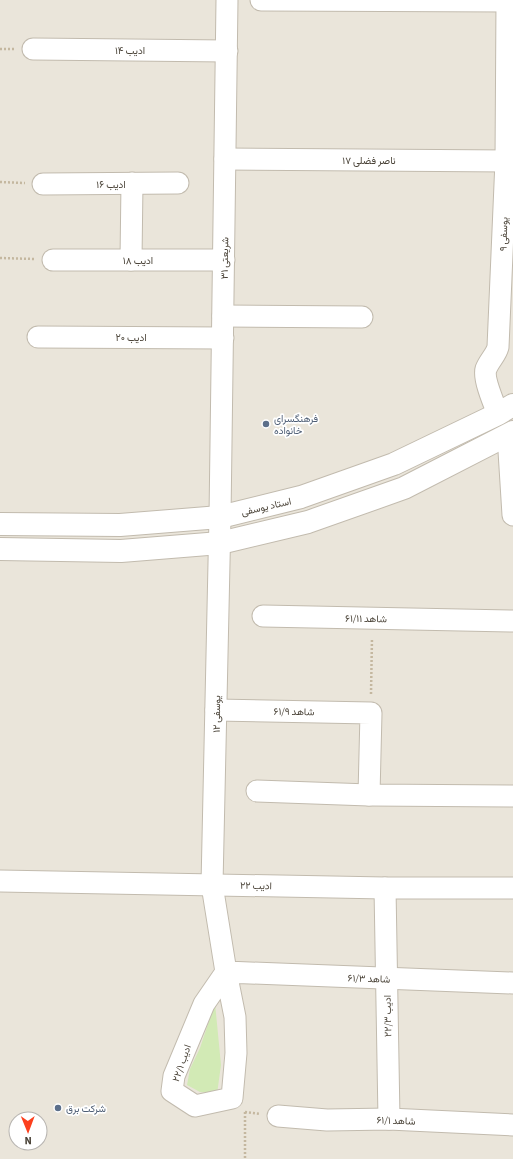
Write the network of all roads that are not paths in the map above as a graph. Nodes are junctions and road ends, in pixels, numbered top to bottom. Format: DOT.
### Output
graph roads {
  1 [pos="227,0"];
  2 [pos="261,0"];
  3 [pos="510,1"];
  4 [pos="33,49"];
  5 [pos="227,51"];
  6 [pos="225,159"];
  7 [pos="509,161"];
  8 [pos="178,183"];
  9 [pos="43,184"];
  10 [pos="132,184"];
  11 [pos="53,260"];
  12 [pos="131,260"];
  13 [pos="224,260"];
  14 [pos="223,316"];
  15 [pos="362,317"];
  16 [pos="38,337"];
  17 [pos="223,338"];
  18 [pos="505,409"];
  19 [pos="511,433"];
  20 [pos="513,515"];
  21 [pos="220,517"];
  22 [pos="0,524"];
  23 [pos="220,543"];
  24 [pos="0,549"];
  25 [pos="263,616"];
  26 [pos="513,620"];
  27 [pos="216,710"];
  28 [pos="257,791"];
  29 [pos="369,795"];
  30 [pos="513,796"];
  31 [pos="0,881"];
  32 [pos="212,885"];
  33 [pos="385,888"];
  34 [pos="513,888"];
  35 [pos="226,972"];
  36 [pos="386,978"];
  37 [pos="513,983"];
  38 [pos="278,1116"];
  39 [pos="389,1119"];
  40 [pos="513,1125"];
  1 -- 5 [label="street, شریعتی ۳۱"];
  2 -- 3 [label="street"];
  3 -- 7 [label="street, یوسفی ۹"];
  4 -- 5 [label="street, ادیب ۱۴"];
  5 -- 6 [label="street, شریعتی ۳۱"];
  6 -- 7 [label="street, ناصر فضلی ۱۷"];
  6 -- 13 [label="street, شریعتی ۳۱"];
  7 -- 18 [label="street, یوسفی ۹"];
  8 -- 10 [label="street, ادیب ۱۶"];
  9 -- 10 [label="street, ادیب ۱۶"];
  10 -- 12 [label="street"];
  11 -- 12 [label="street, ادیب ۱۸"];
  12 -- 13 [label="street, ادیب ۱۸"];
  13 -- 14 [label="street, شریعتی ۳۱"];
  14 -- 15 [label="street"];
  14 -- 17 [label="street, شریعتی ۳۱"];
  16 -- 17 [label="street, ادیب ۲۰"];
  17 -- 21 [label="street, شریعتی ۳۱"];
  18 -- 21 [label="street, استاد یوسفی"];
  19 -- 20 [label="street"];
  19 -- 23 [label="street"];
  21 -- 22 [label="street, استاد یوسفی"];
  21 -- 23 [label="street, یوسفی ۱۲"];
  23 -- 24 [label="street"];
  23 -- 27 [label="street, یوسفی ۱۲"];
  25 -- 26 [label="street, شاهد ۶۱/۱۱"];
  27 -- 29 [label="street, شاهد ۶۱/۹"];
  27 -- 32 [label="street, یوسفی ۱۲"];
  28 -- 29 [label="street"];
  29 -- 30 [label="street"];
  31 -- 32 [label="street, ادیب ۲۲"];
  32 -- 33 [label="street, ادیب ۲۲"];
  32 -- 35 [label="street"];
  33 -- 34 [label="street, ادیب ۲۲"];
  33 -- 36 [label="street, ادیب ۲۲/۳"];
  35 -- 35 [label="street, ادیب ۲۲/۱"];
  35 -- 36 [label="street, شاهد ۶۱/۳"];
  36 -- 37 [label="street, شاهد ۶۱/۳"];
  36 -- 39 [label="street, ادیب ۲۲/۳"];
  38 -- 39 [label="street, شاهد ۶۱/۱"];
  39 -- 40 [label="street, شاهد ۶۱/۱"];
}
